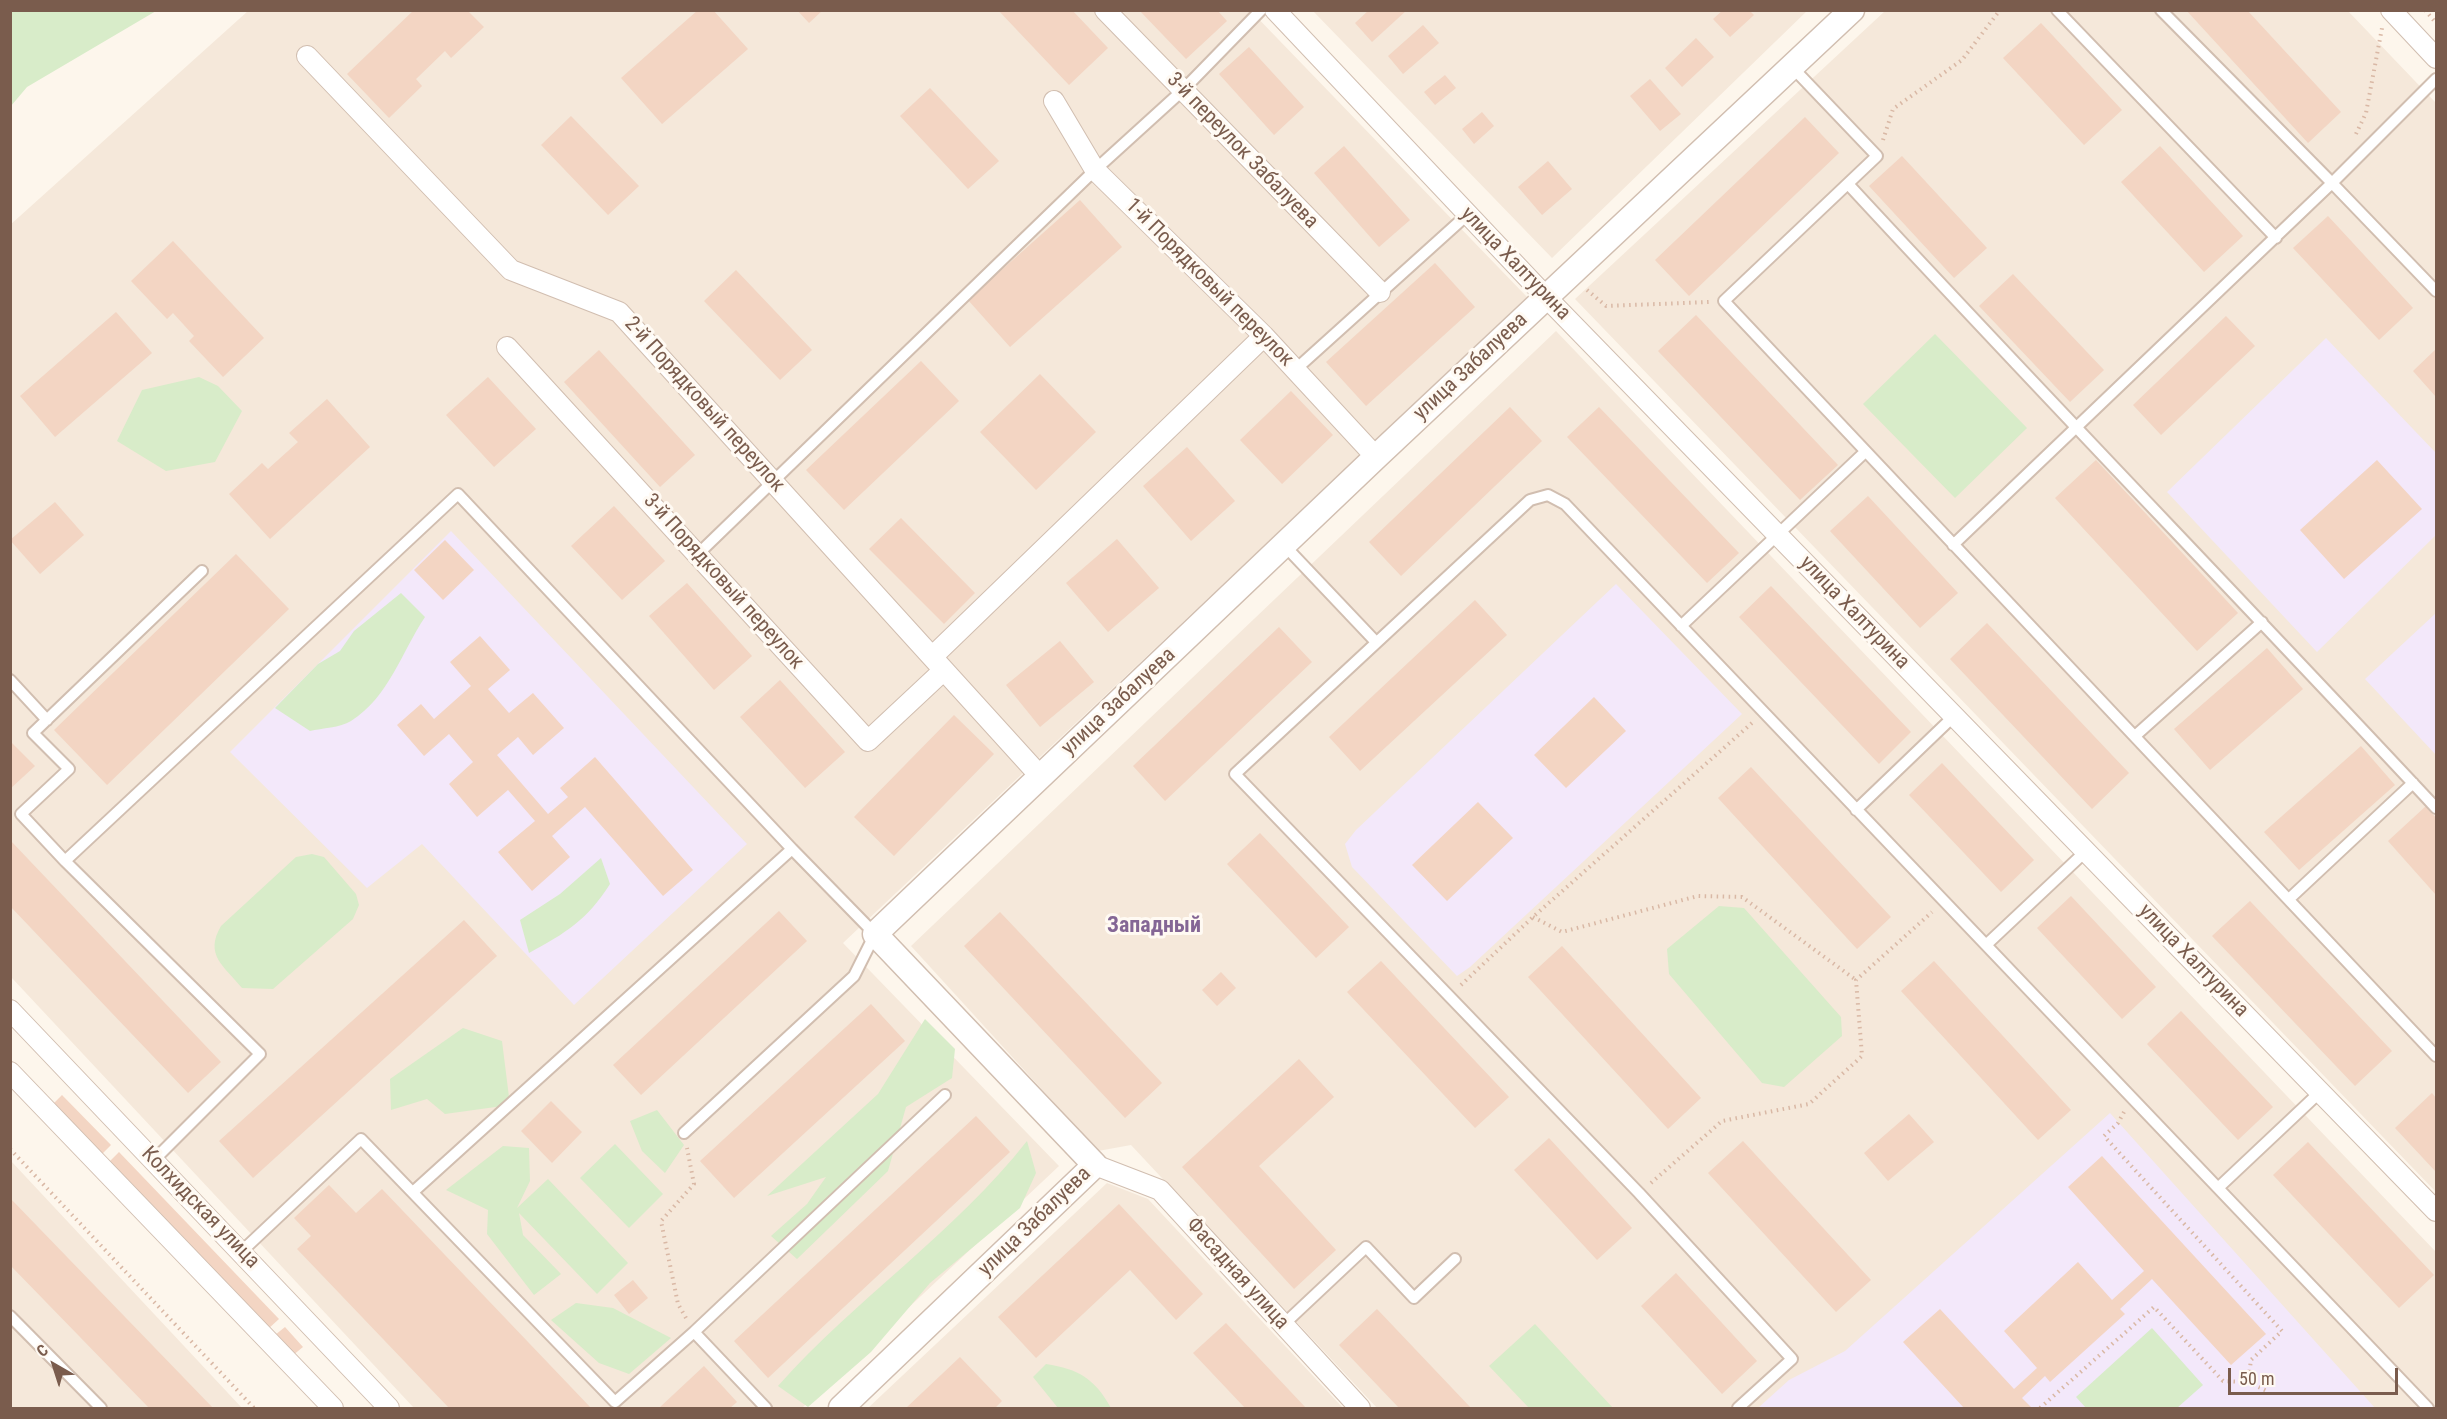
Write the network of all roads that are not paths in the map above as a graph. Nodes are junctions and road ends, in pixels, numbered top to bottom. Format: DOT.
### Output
graph roads {
  1 [pos="1105,10"];
  2 [pos="1261,10"];
  3 [pos="1275,10"];
  4 [pos="1852,10"];
  5 [pos="2057,10"];
  6 [pos="2161,10"];
  7 [pos="2387,16"];
  8 [pos="308,56"];
  9 [pos="2436,58"];
  10 [pos="1792,67"];
  11 [pos="2436,79"];
  12 [pos="1183,90"];
  13 [pos="1054,101"];
  14 [pos="1095,170"];
  15 [pos="2332,183"];
  16 [pos="1848,184"];
  17 [pos="1468,214"];
  18 [pos="2276,238"];
  19 [pos="2436,291"];
  20 [pos="1380,292"];
  21 [pos="1546,297"];
  22 [pos="1264,336"];
  23 [pos="507,347"];
  24 [pos="1295,370"];
  25 [pos="2076,430"];
  26 [pos="1865,452"];
  27 [pos="1376,457"];
  28 [pos="772,481"];
  29 [pos="1778,535"];
  30 [pos="1284,545"];
  31 [pos="1953,545"];
  32 [pos="698,555"];
  33 [pos="202,571"];
  34 [pos="2262,622"];
  35 [pos="1681,626"];
  36 [pos="1375,641"];
  37 [pos="938,664"];
  38 [pos="10,680"];
  39 [pos="1954,716"];
  40 [pos="47,720"];
  41 [pos="2135,736"];
  42 [pos="1040,776"];
  43 [pos="2413,783"];
  44 [pos="2436,808"];
  45 [pos="1856,810"];
  46 [pos="792,849"];
  47 [pos="2086,851"];
  48 [pos="64,861"];
  49 [pos="2289,899"];
  50 [pos="875,934"];
  51 [pos="1986,945"];
  52 [pos="10,1010"];
  53 [pos="2436,1056"];
  54 [pos="10,1072"];
  55 [pos="2320,1092"];
  56 [pos="945,1095"];
  57 [pos="684,1133"];
  58 [pos="154,1160"];
  59 [pos="1095,1165"];
  60 [pos="2217,1188"];
  61 [pos="413,1192"];
  62 [pos="2436,1211"];
  63 [pos="242,1252"];
  64 [pos="1455,1259"];
  65 [pos="10,1316"];
  66 [pos="1283,1325"];
  67 [pos="694,1332"];
  68 [pos="101,1408"];
  69 [pos="333,1408"];
  70 [pos="389,1408"];
  71 [pos="766,1408"];
  72 [pos="841,1408"];
  73 [pos="1360,1408"];
  74 [pos="1738,1408"];
  75 [pos="2428,1408"];
  1 -- 12 [label="street, 3-й переулок Забалуева"];
  2 -- 12 [label="lane"];
  3 -- 17 [label="street, улица Халтурина"];
  4 -- 10 [label="street, улица Забалуева"];
  5 -- 18 [label="lane"];
  6 -- 15 [label="lane"];
  7 -- 9 [label="street"];
  8 -- 28 [label="street, 2-й Порядковый переулок"];
  10 -- 16 [label="lane"];
  10 -- 21 [label="street, улица Забалуева"];
  11 -- 15 [label="lane"];
  12 -- 14 [label="lane"];
  12 -- 20 [label="street, 3-й переулок Забалуева"];
  13 -- 14 [label="street, 1-й Порядковый переулок"];
  14 -- 22 [label="street, 1-й Порядковый переулок"];
  14 -- 28 [label="lane"];
  15 -- 18 [label="lane"];
  15 -- 19 [label="lane"];
  16 -- 25 [label="lane"];
  16 -- 26 [label="lane"];
  17 -- 20 [label="lane"];
  17 -- 21 [label="street, улица Халтурина"];
  18 -- 25 [label="lane"];
  20 -- 24 [label="lane"];
  21 -- 27 [label="street, улица Забалуева"];
  21 -- 29 [label="street, улица Халтурина"];
  22 -- 24 [label="street, 1-й Порядковый переулок"];
  22 -- 37 [label="street"];
  23 -- 32 [label="street, 3-й Порядковый переулок"];
  24 -- 27 [label="street, 1-й Порядковый переулок"];
  25 -- 31 [label="lane"];
  25 -- 34 [label="lane"];
  26 -- 29 [label="lane"];
  26 -- 31 [label="lane"];
  27 -- 30 [label="street, улица Забалуева"];
  28 -- 32 [label="lane"];
  28 -- 37 [label="street, 2-й Порядковый переулок"];
  29 -- 35 [label="lane"];
  29 -- 39 [label="street, улица Халтурина"];
  30 -- 36 [label="lane"];
  30 -- 42 [label="street, улица Забалуева"];
  31 -- 41 [label="lane"];
  32 -- 37 [label="street, 3-й Порядковый переулок"];
  33 -- 40 [label="lane"];
  34 -- 41 [label="lane"];
  34 -- 43 [label="lane"];
  35 -- 36 [label="lane"];
  35 -- 45 [label="lane"];
  36 -- 74 [label="lane"];
  37 -- 42 [label="street, 2-й Порядковый переулок"];
  38 -- 40 [label="lane"];
  39 -- 45 [label="lane"];
  39 -- 47 [label="street, улица Халтурина"];
  40 -- 48 [label="lane"];
  41 -- 49 [label="lane"];
  42 -- 50 [label="street, улица Забалуева"];
  43 -- 44 [label="lane"];
  43 -- 49 [label="lane"];
  45 -- 51 [label="lane"];
  46 -- 48 [label="lane"];
  46 -- 50 [label="lane"];
  46 -- 61 [label="lane"];
  47 -- 51 [label="lane"];
  47 -- 55 [label="street, улица Халтурина"];
  48 -- 58 [label="lane"];
  49 -- 53 [label="lane"];
  50 -- 57 [label="lane"];
  50 -- 59 [label="street, улица Забалуева"];
  51 -- 60 [label="lane"];
  52 -- 58 [label="street, Колхидская улица"];
  54 -- 69 [label="street, Колхидская улица"];
  55 -- 60 [label="lane"];
  55 -- 62 [label="street, улица Халтурина"];
  56 -- 67 [label="lane"];
  58 -- 63 [label="street, Колхидская улица"];
  59 -- 66 [label="street, Фасадная улица"];
  59 -- 72 [label="street, улица Забалуева"];
  60 -- 75 [label="lane"];
  61 -- 63 [label="lane"];
  61 -- 67 [label="lane"];
  63 -- 70 [label="street, Колхидская улица"];
  64 -- 66 [label="lane"];
  65 -- 68 [label="lane"];
  66 -- 73 [label="street, Фасадная улица"];
  67 -- 71 [label="lane"];
}
